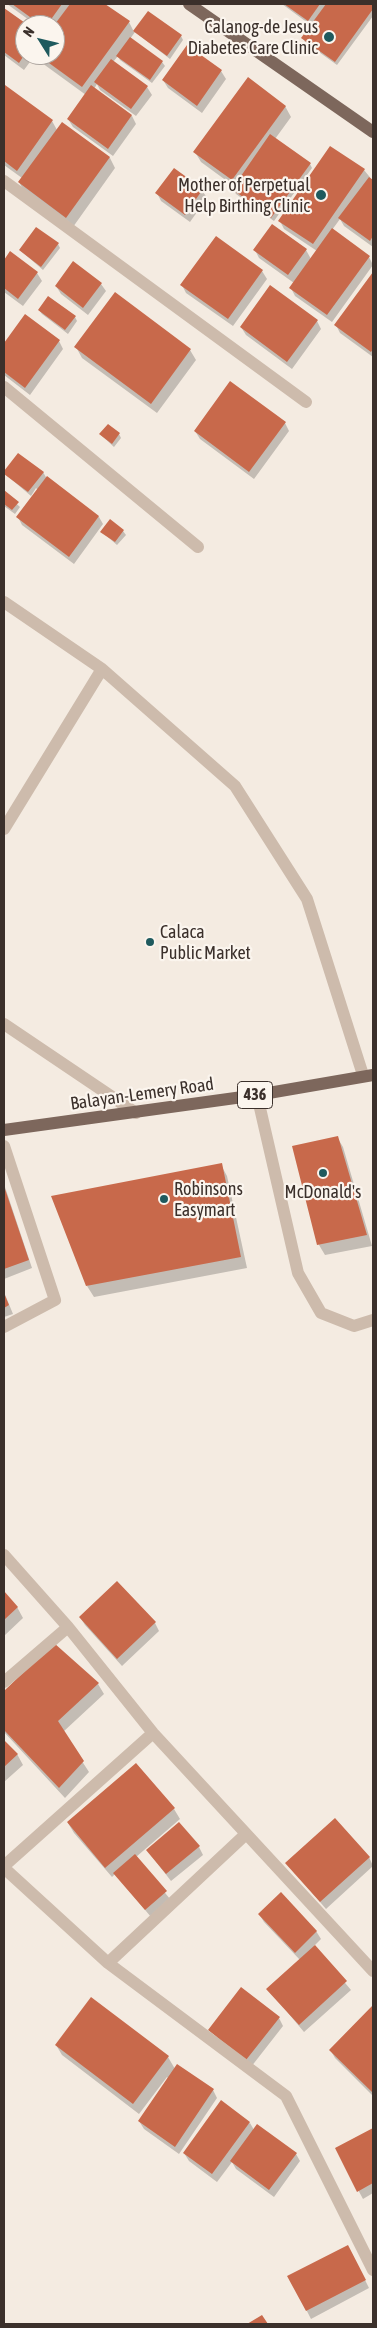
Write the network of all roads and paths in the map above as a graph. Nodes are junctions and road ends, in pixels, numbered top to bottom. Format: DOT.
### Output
graph roads {
  1 [pos="189,4"];
  2 [pos="373,132"];
  3 [pos="4,181"];
  4 [pos="4,387"];
  5 [pos="306,402"];
  6 [pos="198,547"];
  7 [pos="4,604"];
  8 [pos="102,669"];
  9 [pos="4,829"];
  10 [pos="4,1024"];
  11 [pos="368,1075"];
  12 [pos="257,1095"];
  13 [pos="136,1113"];
  14 [pos="4,1130"];
  15 [pos="4,1146"];
  16 [pos="373,1320"];
  17 [pos="4,1327"];
  18 [pos="4,1555"];
  19 [pos="68,1627"];
  20 [pos="4,1682"];
  21 [pos="153,1733"];
  22 [pos="246,1834"];
  23 [pos="4,1867"];
  24 [pos="108,1963"];
  25 [pos="373,1971"];
  26 [pos="373,2270"];
  1 -- 2 [label="main road"];
  3 -- 5 [label="street"];
  4 -- 6 [label="street"];
  7 -- 8 [label="street"];
  8 -- 9 [label="street"];
  8 -- 11 [label="street"];
  10 -- 13 [label="street"];
  11 -- 12 [label="main road, Balayan-Lemery Road / 436"];
  12 -- 13 [label="main road, Balayan-Lemery Road / 436"];
  12 -- 16 [label="street"];
  13 -- 14 [label="main road, Balayan-Lemery Road / 436"];
  15 -- 17 [label="street"];
  18 -- 19 [label="street"];
  19 -- 20 [label="street"];
  19 -- 21 [label="street"];
  21 -- 22 [label="street"];
  21 -- 23 [label="street"];
  22 -- 24 [label="street"];
  22 -- 25 [label="street"];
  23 -- 24 [label="street"];
  24 -- 26 [label="street"];
}
